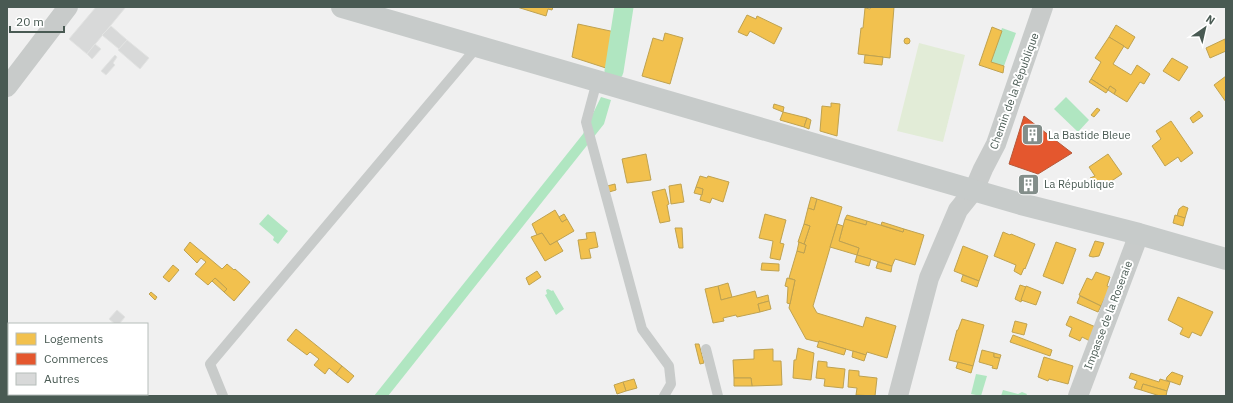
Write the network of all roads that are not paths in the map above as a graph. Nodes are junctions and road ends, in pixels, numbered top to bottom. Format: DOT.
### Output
graph roads {
  1 [pos="68,7"];
  2 [pos="342,7"];
  3 [pos="1038,9"];
  4 [pos="477,47"];
  5 [pos="597,81"];
  6 [pos="7,87"];
  7 [pos="974,190"];
  8 [pos="1139,234"];
  9 [pos="1226,259"];
  10 [pos="706,349"];
  11 [pos="223,396"];
  12 [pos="664,396"];
  13 [pos="718,396"];
  14 [pos="898,396"];
  15 [pos="1078,396"];
  1 -- 6 [label="street"];
  2 -- 4 [label="main road"];
  3 -- 7 [label="street, Chemin de la République"];
  4 -- 5 [label="main road"];
  4 -- 11 [label="lane"];
  5 -- 7 [label="main road"];
  5 -- 12 [label="lane"];
  7 -- 8 [label="main road"];
  7 -- 14 [label="street, Chemin de la République"];
  8 -- 9 [label="main road"];
  8 -- 15 [label="street, Impasse de la Roseraie"];
  10 -- 13 [label="lane"];
}
